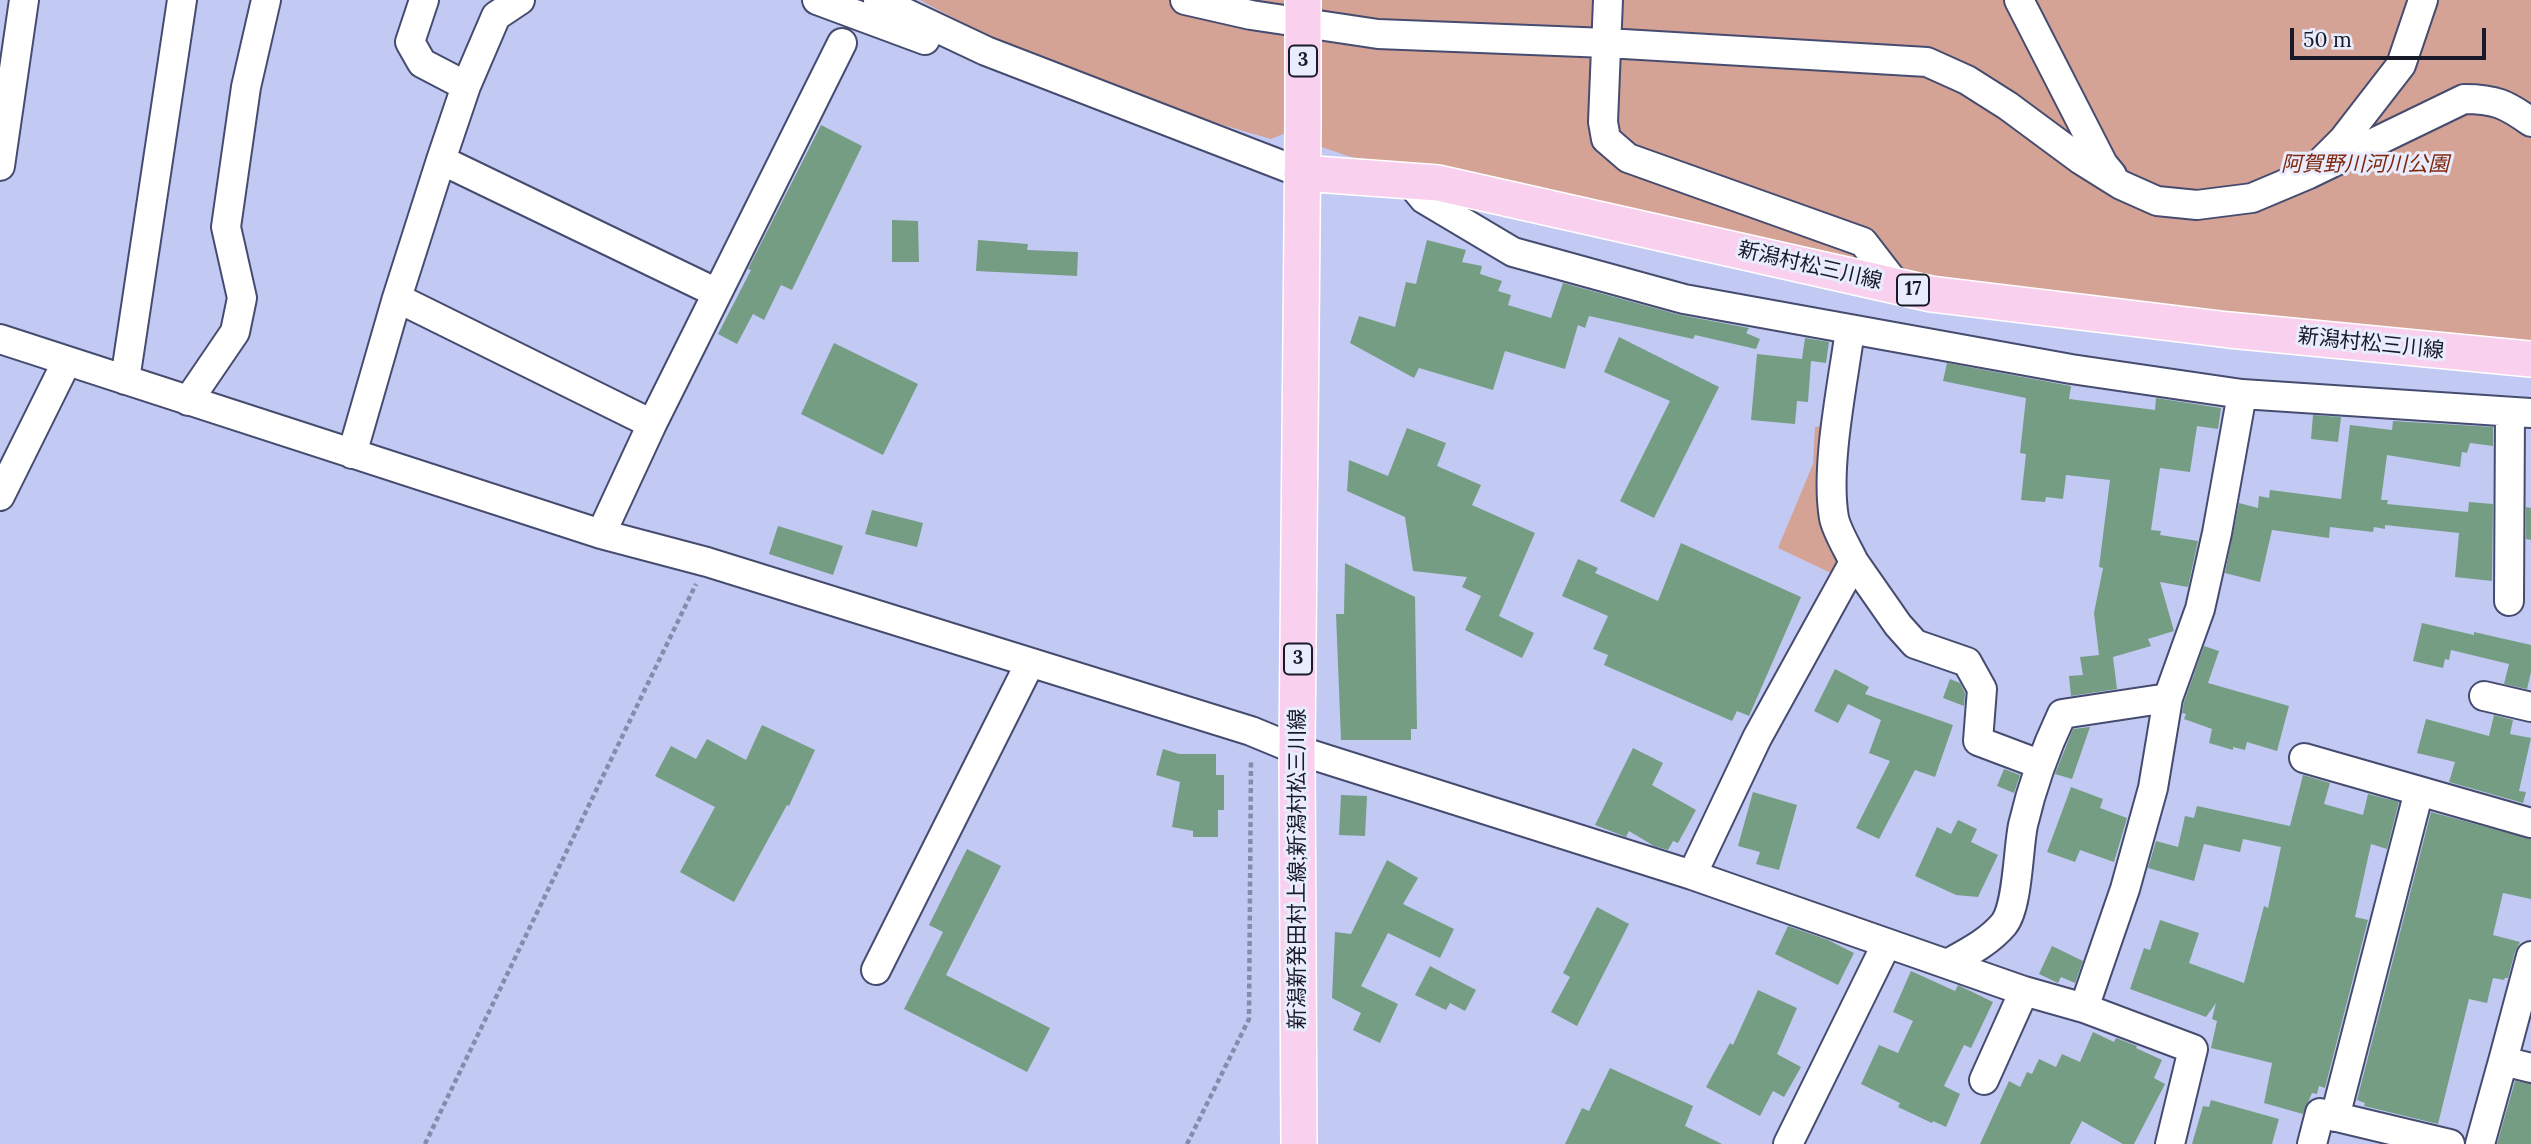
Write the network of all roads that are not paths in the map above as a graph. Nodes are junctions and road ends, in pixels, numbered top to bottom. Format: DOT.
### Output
graph roads {
  1 [pos="24,0"];
  2 [pos="182,0"];
  3 [pos="266,0"];
  4 [pos="424,0"];
  5 [pos="520,0"];
  6 [pos="817,0"];
  7 [pos="878,0"];
  8 [pos="1185,0"];
  9 [pos="1303,0"];
  10 [pos="1608,0"];
  11 [pos="2019,0"];
  12 [pos="2423,0"];
  13 [pos="959,39"];
  14 [pos="842,43"];
  15 [pos="1607,43"];
  16 [pos="466,86"];
  17 [pos="2531,122"];
  18 [pos="441,160"];
  19 [pos="0,166"];
  20 [pos="1302,173"];
  21 [pos="2309,174"];
  22 [pos="1409,181"];
  23 [pos="2121,185"];
  24 [pos="1897,286"];
  25 [pos="717,293"];
  26 [pos="397,298"];
  27 [pos="1850,330"];
  28 [pos="0,339"];
  29 [pos="2531,359"];
  30 [pos="67,361"];
  31 [pos="125,380"];
  32 [pos="2242,394"];
  33 [pos="188,401"];
  34 [pos="2520,413"];
  35 [pos="652,424"];
  36 [pos="352,454"];
  37 [pos="0,496"];
  38 [pos="601,534"];
  39 [pos="1854,562"];
  40 [pos="2509,601"];
  41 [pos="1030,663"];
  42 [pos="2484,696"];
  43 [pos="2168,698"];
  44 [pos="2531,707"];
  45 [pos="1297,750"];
  46 [pos="2304,758"];
  47 [pos="2039,764"];
  48 [pos="2419,791"];
  49 [pos="2529,815"];
  50 [pos="1692,875"];
  51 [pos="1887,943"];
  52 [pos="2531,956"];
  53 [pos="1947,964"];
  54 [pos="876,970"];
  55 [pos="2024,991"];
  56 [pos="2084,1008"];
  57 [pos="2503,1060"];
  58 [pos="2531,1068"];
  59 [pos="1984,1080"];
  60 [pos="2335,1117"];
  61 [pos="1299,1144"];
  62 [pos="1788,1144"];
  63 [pos="2170,1144"];
  64 [pos="2312,1144"];
  65 [pos="2450,1144"];
  66 [pos="2480,1144"];
  1 -- 19 [label="street"];
  2 -- 31 [label="street"];
  3 -- 33 [label="street"];
  4 -- 16 [label="street"];
  5 -- 16 [label="street"];
  6 -- 13 [label="street"];
  7 -- 13 [label="street"];
  8 -- 15 [label="street"];
  9 -- 20 [label="main road, 3, bridge"];
  10 -- 15 [label="street"];
  11 -- 23 [label="street"];
  12 -- 21 [label="street"];
  13 -- 20 [label="street"];
  14 -- 25 [label="street"];
  15 -- 23 [label="street"];
  15 -- 24 [label="street"];
  16 -- 18 [label="street"];
  17 -- 21 [label="street"];
  18 -- 25 [label="street"];
  18 -- 26 [label="street"];
  20 -- 22 [label="main road, 新潟村松三川線 / 17"];
  20 -- 45 [label="main road, 新潟新発田村上線;新潟村松三川線 / 3"];
  21 -- 23 [label="street"];
  22 -- 24 [label="main road, 新潟村松三川線 / 17"];
  22 -- 27 [label="street"];
  24 -- 29 [label="main road, 新潟村松三川線 / 17"];
  25 -- 35 [label="street"];
  26 -- 35 [label="street"];
  26 -- 36 [label="street"];
  27 -- 32 [label="street"];
  27 -- 39 [label="street"];
  28 -- 30 [label="street"];
  30 -- 31 [label="street"];
  30 -- 37 [label="street"];
  31 -- 33 [label="street"];
  32 -- 34 [label="street"];
  32 -- 43 [label="street"];
  33 -- 36 [label="street"];
  34 -- 40 [label="street"];
  35 -- 38 [label="street"];
  36 -- 38 [label="street"];
  38 -- 41 [label="street"];
  39 -- 47 [label="street"];
  39 -- 50 [label="street"];
  41 -- 45 [label="street"];
  41 -- 54 [label="street"];
  42 -- 44 [label="street"];
  43 -- 47 [label="street"];
  43 -- 56 [label="street"];
  45 -- 50 [label="street"];
  45 -- 61 [label="main road, 新潟新発田村上線;新潟村松三川線 / 3"];
  46 -- 48 [label="street"];
  47 -- 53 [label="street"];
  48 -- 49 [label="street"];
  48 -- 60 [label="street"];
  50 -- 51 [label="street"];
  51 -- 53 [label="street"];
  51 -- 62 [label="street"];
  52 -- 57 [label="street"];
  53 -- 55 [label="street"];
  55 -- 56 [label="street"];
  55 -- 59 [label="street"];
  56 -- 63 [label="street"];
  57 -- 58 [label="street"];
  57 -- 66 [label="street"];
  60 -- 64 [label="street"];
  60 -- 65 [label="street"];
}
